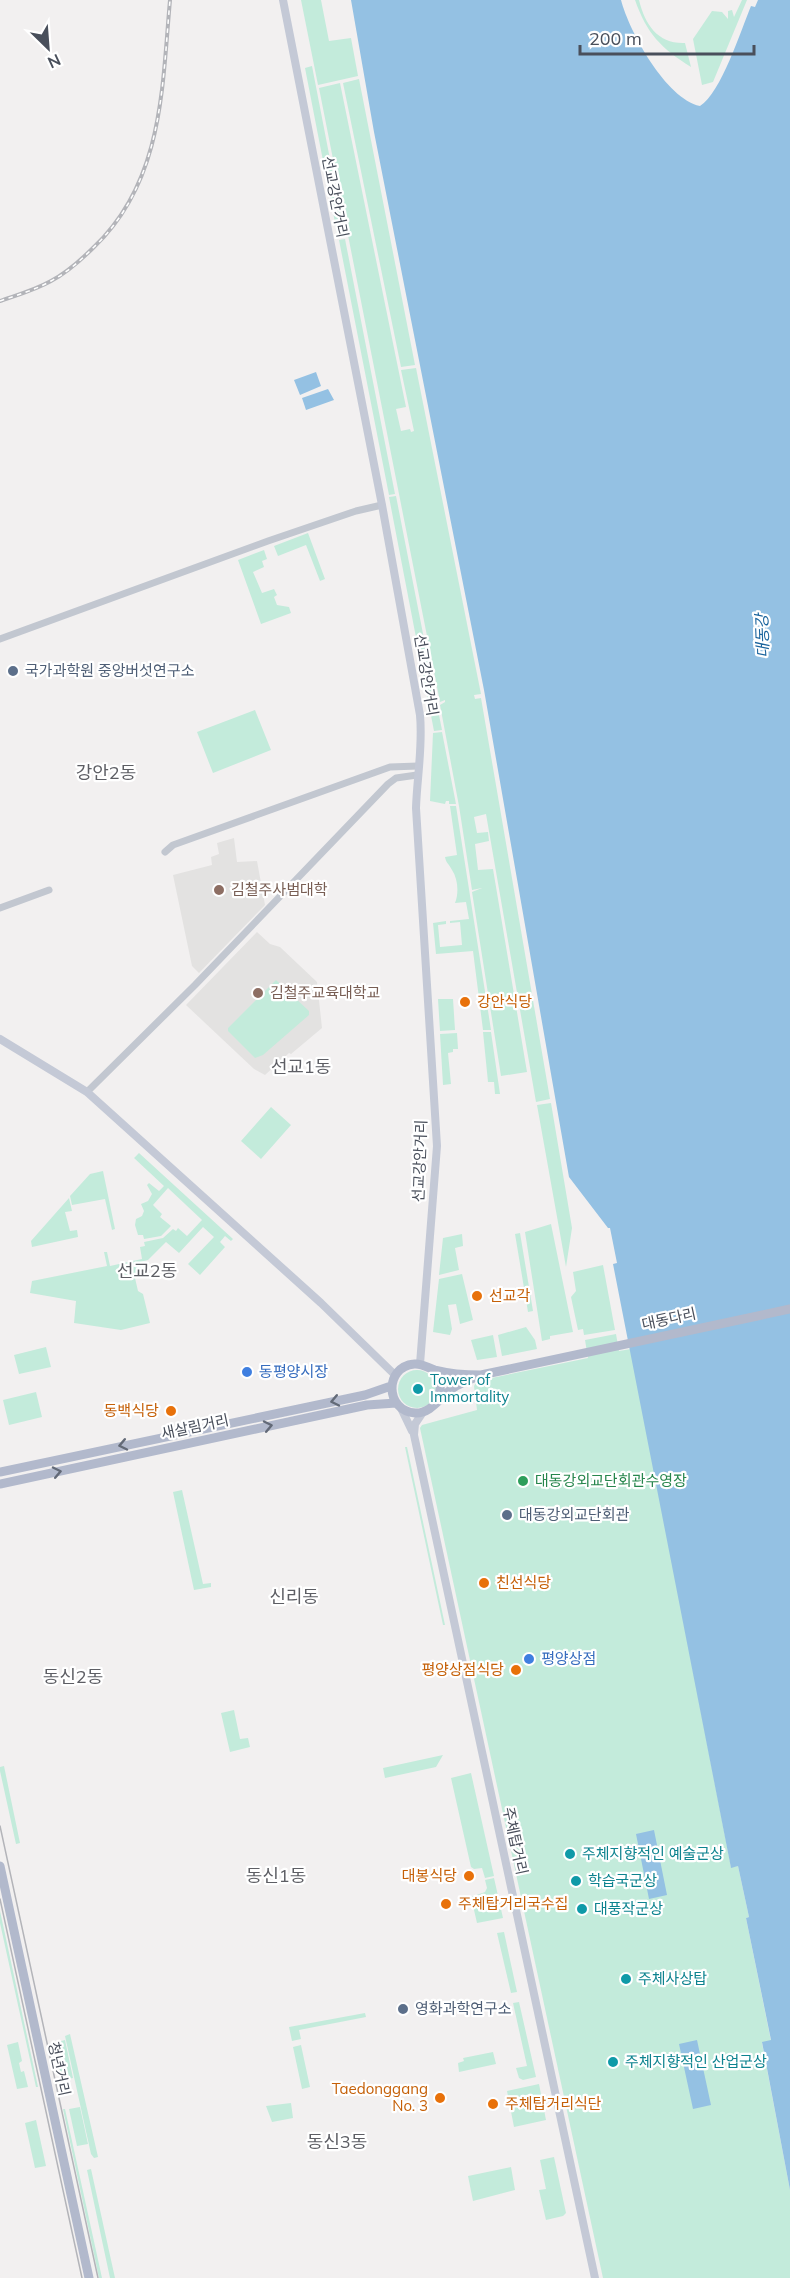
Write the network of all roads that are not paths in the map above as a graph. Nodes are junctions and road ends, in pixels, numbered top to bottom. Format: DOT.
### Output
graph roads {
  1 [pos="283,0"];
  2 [pos="382,505"];
  3 [pos="0,639"];
  4 [pos="417,770"];
  5 [pos="165,852"];
  6 [pos="49,890"];
  7 [pos="0,908"];
  8 [pos="0,1039"];
  9 [pos="87,1092"];
  10 [pos="790,1309"];
  11 [pos="420,1364"];
  12 [pos="432,1370"];
  13 [pos="395,1375"];
  14 [pos="481,1375"];
  15 [pos="391,1386"];
  16 [pos="438,1400"];
  17 [pos="399,1406"];
  18 [pos="423,1412"];
  19 [pos="414,1435"];
  20 [pos="0,1472"];
  21 [pos="0,1484"];
  22 [pos="0,1866"];
  23 [pos="89,2278"];
  24 [pos="595,2278"];
  1 -- 2 [label="main road, 선교강안거리"];
  2 -- 3 [label="street"];
  2 -- 4 [label="main road, 선교강안거리"];
  4 -- 5 [label="street"];
  4 -- 9 [label="street"];
  4 -- 11 [label="main road, 선교강안거리"];
  6 -- 7 [label="street"];
  8 -- 9 [label="main road"];
  9 -- 13 [label="main road"];
  10 -- 14 [label="main road, 대동다리"];
  11 -- 12 [label="main road"];
  11 -- 13 [label="main road"];
  12 -- 14 [label="main road"];
  12 -- 16 [label="main road"];
  13 -- 15 [label="main road"];
  14 -- 16 [label="main road"];
  15 -- 17 [label="main road"];
  15 -- 20 [label="main road, 새살림거리, one-way"];
  16 -- 18 [label="main road"];
  17 -- 18 [label="main road, 새살림거리"];
  17 -- 19 [label="main road, 주체탑거리"];
  21 -- 17 [label="main road, 새살림거리, one-way"];
  18 -- 19 [label="main road"];
  19 -- 24 [label="main road, 주체탑거리"];
  22 -- 23 [label="main road, 청년거리"];
}
